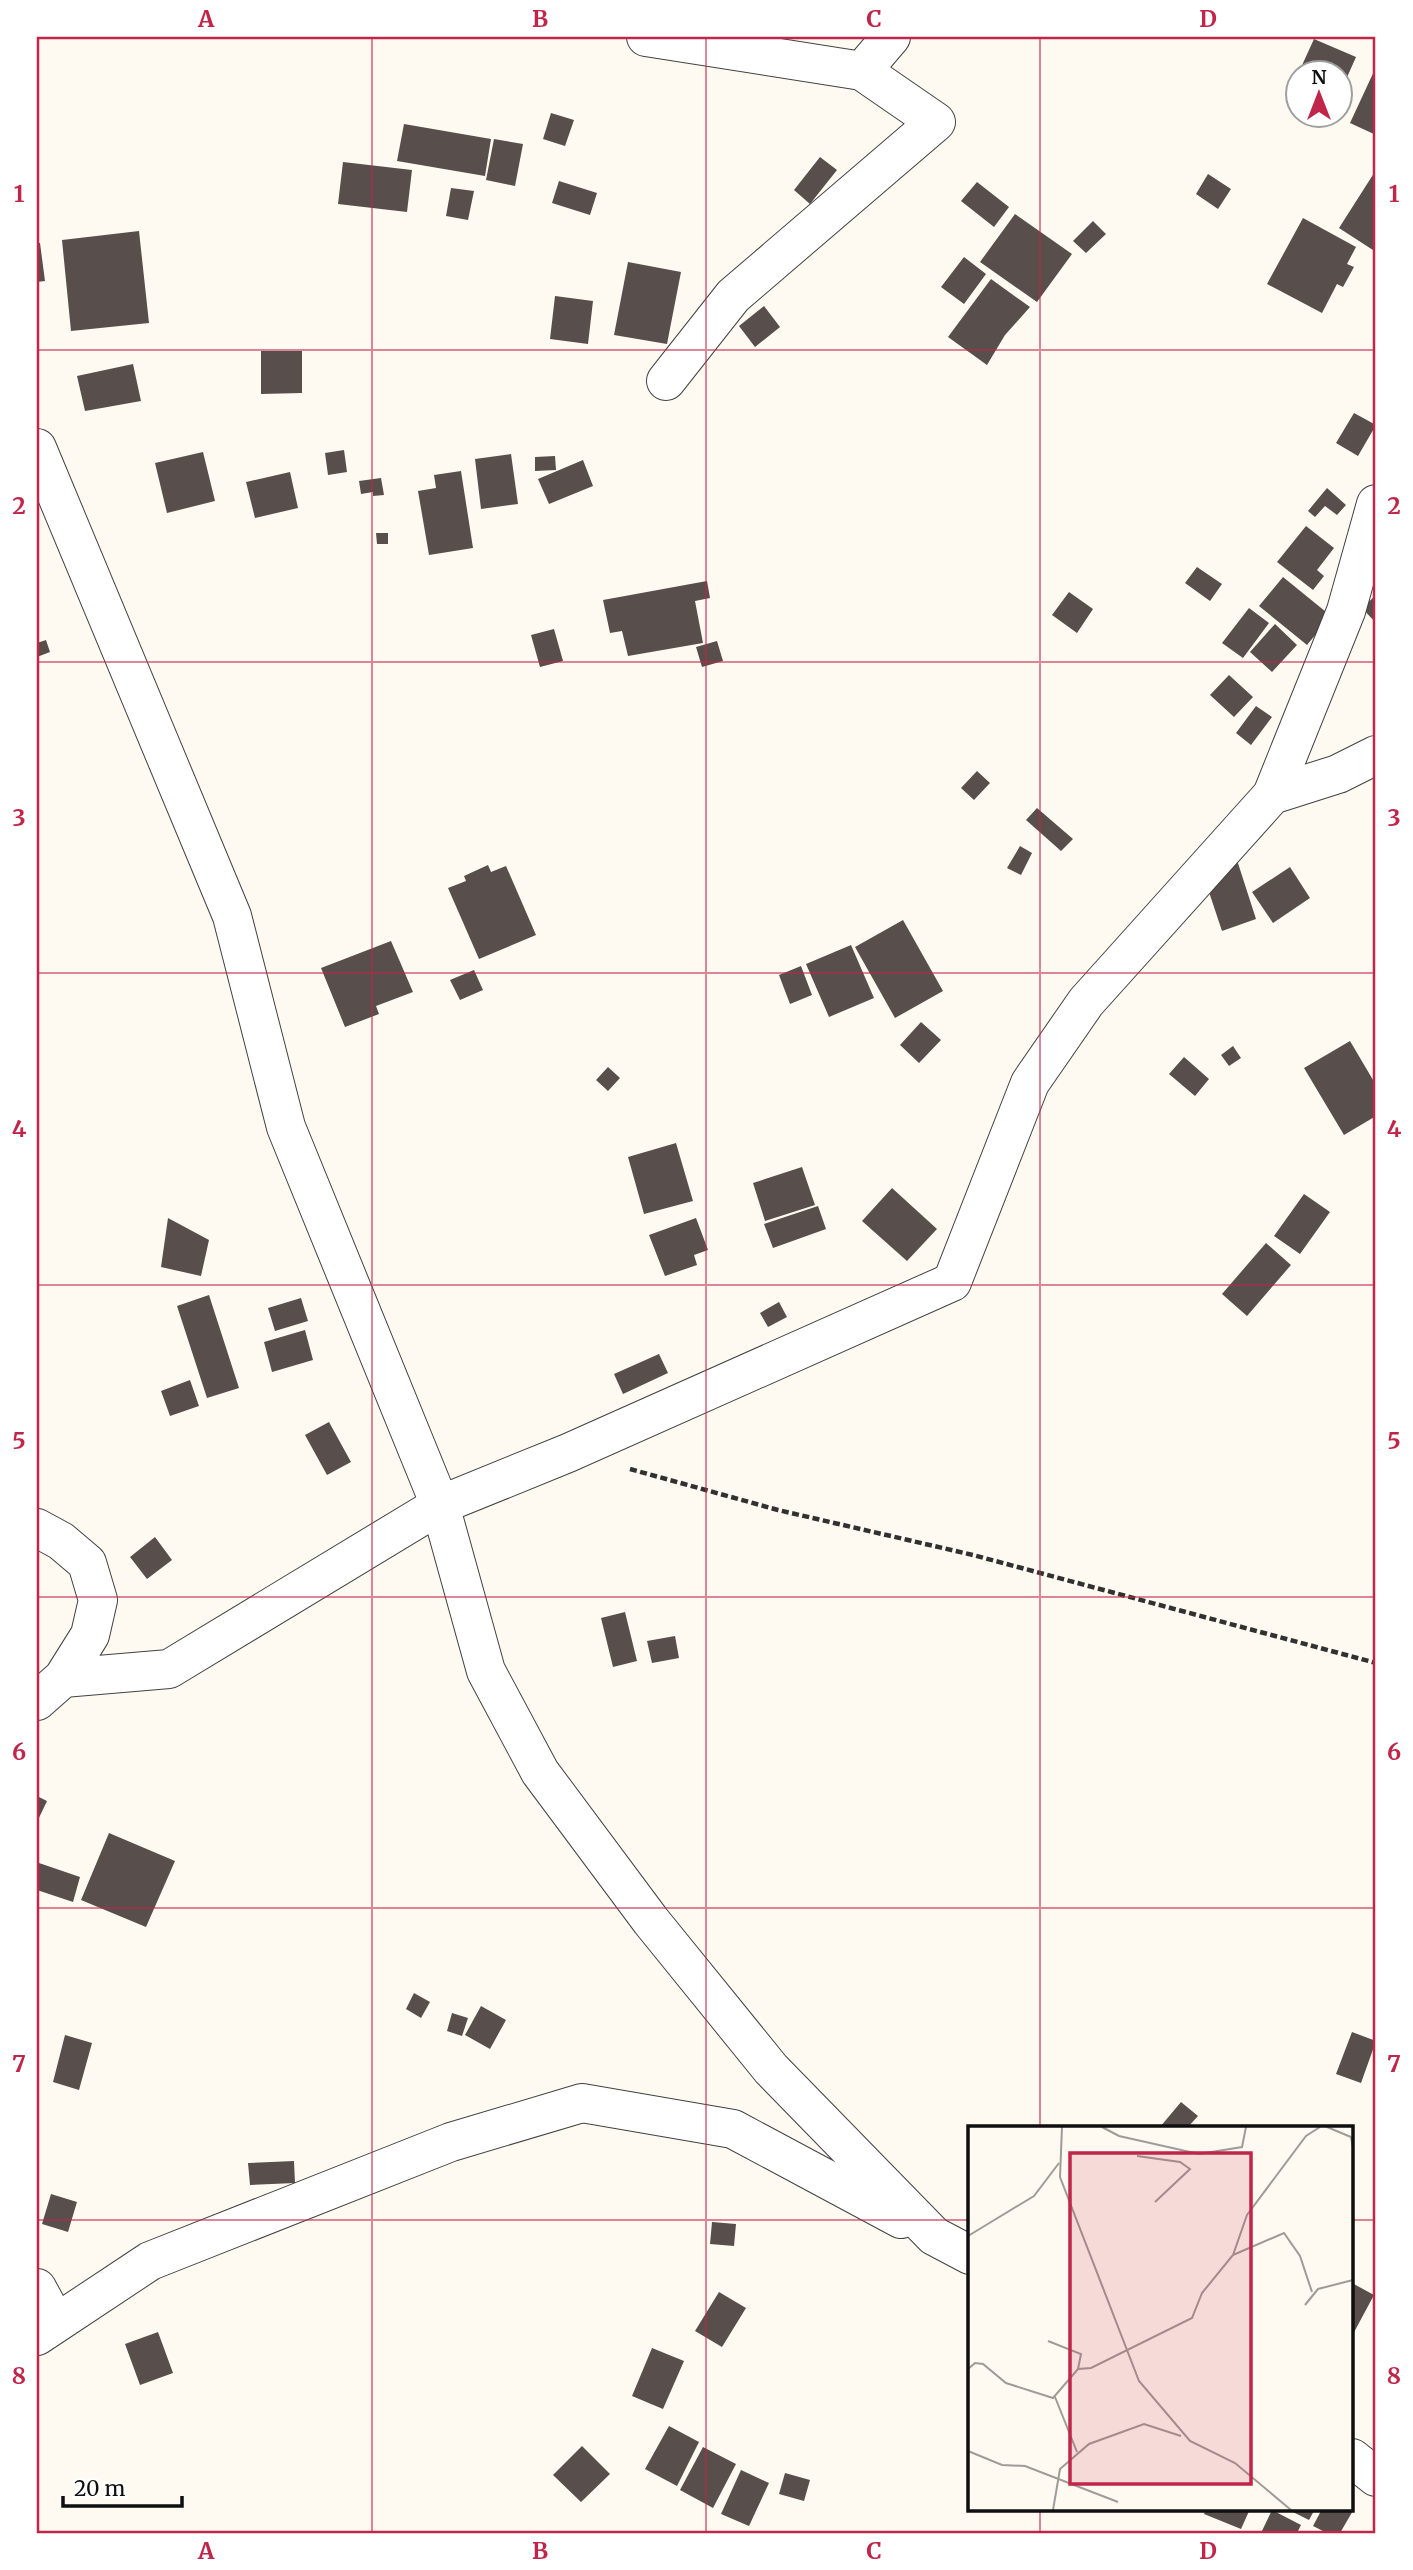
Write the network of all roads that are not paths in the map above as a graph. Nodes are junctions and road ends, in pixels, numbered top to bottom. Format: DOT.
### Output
graph roads {
  1 [pos="646,37"];
  2 [pos="891,37"];
  3 [pos="862,71"];
  4 [pos="666,381"];
  5 [pos="37,448"];
  6 [pos="1376,504"];
  7 [pos="1376,754"];
  8 [pos="1272,795"];
  9 [pos="440,1505"];
  10 [pos="37,1528"];
  11 [pos="50,1690"];
  12 [pos="934,2236"];
  13 [pos="968,2254"];
  14 [pos="37,2288"];
  15 [pos="47,2330"];
  16 [pos="1354,2460"];
  17 [pos="1376,2477"];
  1 -- 3 [label="street"];
  2 -- 3 [label="street"];
  3 -- 4 [label="street"];
  5 -- 9 [label="street"];
  6 -- 8 [label="street"];
  7 -- 8 [label="street"];
  8 -- 9 [label="street"];
  9 -- 11 [label="street"];
  9 -- 12 [label="street"];
  10 -- 11 [label="street"];
  12 -- 13 [label="street"];
  12 -- 15 [label="street"];
  14 -- 15 [label="street"];
  16 -- 17 [label="street"];
}
